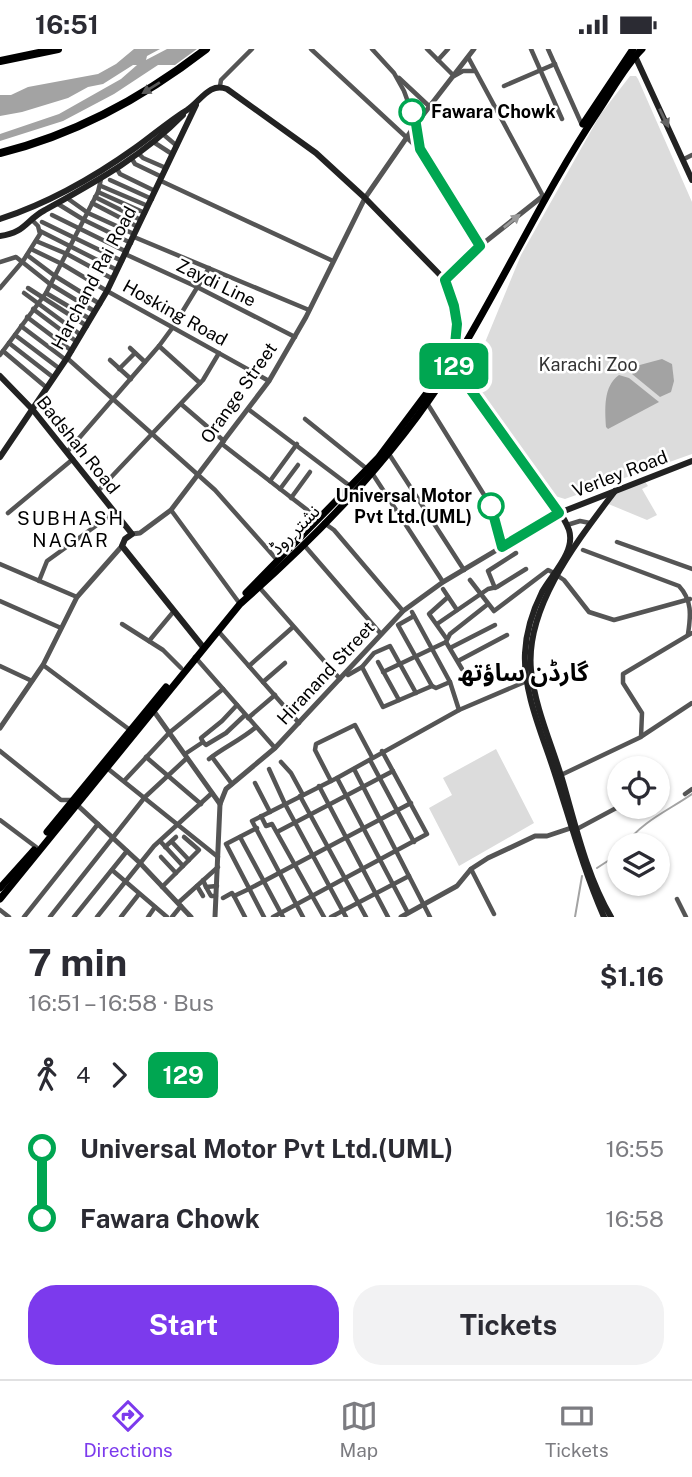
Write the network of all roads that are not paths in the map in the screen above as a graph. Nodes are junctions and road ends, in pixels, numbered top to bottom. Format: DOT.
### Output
graph roads {
  1 [pos="58,49"];
  2 [pos="206,49"];
  3 [pos="251,49"];
  4 [pos="311,49"];
  5 [pos="372,49"];
  6 [pos="427,49"];
  7 [pos="448,49"];
  8 [pos="474,49"];
  9 [pos="531,49"];
  10 [pos="548,49"];
  11 [pos="642,49"];
  12 [pos="633,51"];
  13 [pos="468,57"];
  14 [pos="439,60"];
  15 [pos="0,61"];
  16 [pos="555,64"];
  17 [pos="474,71"];
  18 [pos="540,71"];
  19 [pos="394,73"];
  20 [pos="454,76"];
  21 [pos="220,86"];
  22 [pos="503,86"];
  23 [pos="197,103"];
  24 [pos="430,107"];
  25 [pos="183,113"];
  26 [pos="562,119"];
  27 [pos="416,124"];
  28 [pos="584,127"];
  29 [pos="164,135"];
  30 [pos="408,136"];
  31 [pos="155,143"];
  32 [pos="177,146"];
  33 [pos="420,149"];
  34 [pos="0,153"];
  35 [pos="139,153"];
  36 [pos="173,154"];
  37 [pos="692,155"];
  38 [pos="132,159"];
  39 [pos="684,159"];
  40 [pos="117,169"];
  41 [pos="167,169"];
  42 [pos="162,179"];
  43 [pos="110,180"];
  44 [pos="692,180"];
  45 [pos="99,189"];
  46 [pos="156,191"];
  47 [pos="543,195"];
  48 [pos="67,198"];
  49 [pos="365,198"];
  50 [pos="152,199"];
  51 [pos="92,203"];
  52 [pos="58,204"];
  53 [pos="147,210"];
  54 [pos="88,213"];
  55 [pos="52,215"];
  56 [pos="0,219"];
  57 [pos="84,220"];
  58 [pos="32,221"];
  59 [pos="42,222"];
  60 [pos="78,227"];
  61 [pos="40,231"];
  62 [pos="136,232"];
  63 [pos="0,236"];
  64 [pos="74,237"];
  65 [pos="36,241"];
  66 [pos="70,245"];
  67 [pos="480,246"];
  68 [pos="31,249"];
  69 [pos="67,254"];
  70 [pos="27,255"];
  71 [pos="124,256"];
  72 [pos="23,261"];
  73 [pos="333,261"];
  74 [pos="0,262"];
  75 [pos="62,264"];
  76 [pos="209,268"];
  77 [pos="117,270"];
  78 [pos="54,277"];
  79 [pos="113,279"];
  80 [pos="445,280"];
  81 [pos="50,284"];
  82 [pos="197,287"];
  83 [pos="0,288"];
  84 [pos="107,291"];
  85 [pos="44,295"];
  86 [pos="38,303"];
  87 [pos="100,304"];
  88 [pos="33,309"];
  89 [pos="309,310"];
  90 [pos="27,317"];
  91 [pos="91,319"];
  92 [pos="21,326"];
  93 [pos="173,327"];
  94 [pos="15,335"];
  95 [pos="82,335"];
  96 [pos="295,337"];
  97 [pos="77,342"];
  98 [pos="9,343"];
  99 [pos="159,346"];
  100 [pos="72,351"];
  101 [pos="2,353"];
  102 [pos="219,353"];
  103 [pos="66,359"];
  104 [pos="110,360"];
  105 [pos="453,360"];
  106 [pos="145,362"];
  107 [pos="60,369"];
  108 [pos="120,369"];
  109 [pos="0,376"];
  110 [pos="54,378"];
  111 [pos="131,379"];
  112 [pos="269,381"];
  113 [pos="201,383"];
  114 [pos="47,388"];
  115 [pos="112,398"];
  116 [pos="427,402"];
  117 [pos="181,404"];
  118 [pos="248,409"];
  119 [pos="33,410"];
  120 [pos="304,419"];
  121 [pos="152,434"];
  122 [pos="223,442"];
  123 [pos="297,444"];
  124 [pos="67,452"];
  125 [pos="388,454"];
  126 [pos="0,457"];
  127 [pos="73,459"];
  128 [pos="692,461"];
  129 [pos="298,465"];
  130 [pos="370,471"];
  131 [pos="310,473"];
  132 [pos="198,475"];
  133 [pos="270,481"];
  134 [pos="351,487"];
  135 [pos="280,489"];
  136 [pos="98,491"];
  137 [pos="615,491"];
  138 [pos="291,498"];
  139 [pos="171,510"];
  140 [pos="115,512"];
  141 [pos="8,513"];
  142 [pos="559,513"];
  143 [pos="322,521"];
  144 [pos="590,523"];
  145 [pos="567,526"];
  146 [pos="132,534"];
  147 [pos="617,541"];
  148 [pos="303,544"];
  149 [pos="122,546"];
  150 [pos="502,547"];
  151 [pos="583,549"];
  152 [pos="516,553"];
  153 [pos="280,563"];
  154 [pos="0,564"];
  155 [pos="526,569"];
  156 [pos="692,569"];
  157 [pos="464,570"];
  158 [pos="556,575"];
  159 [pos="470,580"];
  160 [pos="38,581"];
  161 [pos="443,582"];
  162 [pos="258,587"];
  163 [pos="495,588"];
  164 [pos="443,589"];
  165 [pos="481,594"];
  166 [pos="77,597"];
  167 [pos="448,597"];
  168 [pos="691,599"];
  169 [pos="0,601"];
  170 [pos="238,602"];
  171 [pos="488,604"];
  172 [pos="457,610"];
  173 [pos="174,611"];
  174 [pos="403,611"];
  175 [pos="122,624"];
  176 [pos="436,624"];
  177 [pos="495,625"];
  178 [pos="293,627"];
  179 [pos="61,628"];
  180 [pos="218,631"];
  181 [pos="690,634"];
  182 [pos="381,635"];
  183 [pos="507,635"];
  184 [pos="446,640"];
  185 [pos="149,641"];
  186 [pos="202,645"];
  187 [pos="432,647"];
  188 [pos="450,648"];
  189 [pos="416,656"];
  190 [pos="195,657"];
  191 [pos="458,661"];
  192 [pos="378,662"];
  193 [pos="285,663"];
  194 [pos="400,664"];
  195 [pos="43,665"];
  196 [pos="0,666"];
  197 [pos="249,666"];
  198 [pos="362,667"];
  199 [pos="181,668"];
  200 [pos="462,669"];
  201 [pos="383,672"];
  202 [pos="348,675"];
  203 [pos="341,680"];
  204 [pos="32,681"];
  205 [pos="527,681"];
  206 [pos="263,682"];
  207 [pos="450,682"];
  208 [pos="432,686"];
  209 [pos="223,689"];
  210 [pos="416,693"];
  211 [pos="275,695"];
  212 [pos="399,700"];
  213 [pos="692,703"];
  214 [pos="237,705"];
  215 [pos="459,710"];
  216 [pos="153,711"];
  217 [pos="247,716"];
  218 [pos="299,723"];
  219 [pos="256,727"];
  220 [pos="0,728"];
  221 [pos="130,730"];
  222 [pos="169,733"];
  223 [pos="641,737"];
  224 [pos="203,742"];
  225 [pos="275,748"];
  226 [pos="0,751"];
  227 [pos="382,751"];
  228 [pos="186,756"];
  229 [pos="146,757"];
  230 [pos="371,758"];
  231 [pos="281,762"];
  232 [pos="107,768"];
  233 [pos="269,769"];
  234 [pos="354,769"];
  235 [pos="393,771"];
  236 [pos="561,775"];
  237 [pos="167,776"];
  238 [pos="337,778"];
  239 [pos="380,779"];
  240 [pos="124,781"];
  241 [pos="331,781"];
  242 [pos="255,783"];
  243 [pos="232,784"];
  244 [pos="319,786"];
  245 [pos="363,787"];
  246 [pos="692,789"];
  247 [pos="212,793"];
  248 [pos="685,794"];
  249 [pos="302,795"];
  250 [pos="346,796"];
  251 [pos="145,797"];
  252 [pos="74,802"];
  253 [pos="411,803"];
  254 [pos="201,804"];
  255 [pos="220,804"];
  256 [pos="285,804"];
  257 [pos="329,805"];
  258 [pos="397,811"];
  259 [pos="270,812"];
  260 [pos="607,812"];
  261 [pos="310,814"];
  262 [pos="261,816"];
  263 [pos="0,820"];
  264 [pos="380,820"];
  265 [pos="295,822"];
  266 [pos="98,824"];
  267 [pos="178,825"];
  268 [pos="257,828"];
  269 [pos="364,828"];
  270 [pos="574,829"];
  271 [pos="277,831"];
  272 [pos="184,837"];
  273 [pos="240,837"];
  274 [pos="113,838"];
  275 [pos="346,838"];
  276 [pos="160,841"];
  277 [pos="414,842"];
  278 [pos="219,843"];
  279 [pos="226,844"];
  280 [pos="36,847"];
  281 [pos="165,847"];
  282 [pos="328,847"];
  283 [pos="127,851"];
  284 [pos="396,851"];
  285 [pos="312,855"];
  286 [pos="161,856"];
  287 [pos="218,857"];
  288 [pos="380,859"];
  289 [pos="189,860"];
  290 [pos="140,863"];
  291 [pos="296,864"];
  292 [pos="183,866"];
  293 [pos="218,867"];
  294 [pos="363,869"];
  295 [pos="471,869"];
  296 [pos="111,870"];
  297 [pos="176,873"];
  298 [pos="280,873"];
  299 [pos="409,876"];
  300 [pos="345,879"];
  301 [pos="203,880"];
  302 [pos="263,881"];
  303 [pos="125,882"];
  304 [pos="393,884"];
  305 [pos="197,886"];
  306 [pos="217,886"];
  307 [pos="162,887"];
  308 [pos="206,887"];
  309 [pos="329,887"];
  310 [pos="0,888"];
  311 [pos="249,889"];
  312 [pos="376,893"];
  313 [pos="139,894"];
  314 [pos="203,896"];
  315 [pos="234,896"];
  316 [pos="313,896"];
  317 [pos="219,897"];
  318 [pos="0,899"];
  319 [pos="677,899"];
  320 [pos="358,903"];
  321 [pos="179,905"];
  322 [pos="296,905"];
  323 [pos="424,905"];
  324 [pos="155,907"];
  325 [pos="0,910"];
  326 [pos="342,911"];
  327 [pos="408,913"];
  328 [pos="494,914"];
  329 [pos="282,915"];
  330 [pos="9,917"];
  331 [pos="24,917"];
  332 [pos="50,917"];
  333 [pos="74,917"];
  334 [pos="97,917"];
  335 [pos="121,917"];
  336 [pos="148,917"];
  337 [pos="169,917"];
  338 [pos="191,917"];
  339 [pos="215,917"];
  340 [pos="245,917"];
  341 [pos="264,917"];
  342 [pos="273,917"];
  343 [pos="303,917"];
  344 [pos="324,917"];
  345 [pos="331,917"];
  346 [pos="346,917"];
  347 [pos="366,917"];
  348 [pos="388,917"];
  349 [pos="401,917"];
  350 [pos="430,917"];
  351 [pos="604,917"];
  352 [pos="611,917"];
  353 [pos="686,917"];
  1 -- 15 [label="highway"];
  2 -- 34 [label="highway, one-way"];
  3 -- 21 [label="street"];
  4 -- 30 [label="street"];
  5 -- 19 [label="street"];
  6 -- 14 [label="street"];
  7 -- 14 [label="street"];
  8 -- 13 [label="street, Orange Street"];
  9 -- 18 [label="street"];
  10 -- 16 [label="street"];
  11 -- 12 [label="main road, نشتر روڈ"];
  12 -- 28 [label="main road, نشتر روڈ"];
  12 -- 39 [label="main road, one-way"];
  13 -- 17 [label="street"];
  13 -- 20 [label="street, Orange Street"];
  14 -- 20 [label="street"];
  16 -- 18 [label="street"];
  16 -- 28 [label="street"];
  17 -- 20 [label="street"];
  17 -- 47 [label="street"];
  18 -- 22 [label="street"];
  18 -- 26 [label="street"];
  19 -- 24 [label="street"];
  19 -- 27 [label="street"];
  20 -- 24 [label="street, Orange Street"];
  21 -- 23 [label="main road"];
  21 -- 49 [label="main road"];
  23 -- 25 [label="main road"];
  23 -- 32 [label="main road, Harchand Rai Road"];
  24 -- 27 [label="street, Orange Street"];
  25 -- 29 [label="main road"];
  25 -- 56 [label="main road"];
  27 -- 30 [label="street, Orange Street"];
  27 -- 33 [label="street"];
  28 -- 47 [label="main road, نشتر روڈ"];
  28 -- 105 [label="main road, نشتر روڈ"];
  29 -- 31 [label="main road"];
  29 -- 32 [label="street"];
  30 -- 33 [label="street"];
  30 -- 49 [label="street, Orange Street"];
  31 -- 35 [label="main road"];
  31 -- 36 [label="street"];
  32 -- 36 [label="main road, Harchand Rai Road"];
  33 -- 67 [label="street"];
  35 -- 38 [label="main road"];
  35 -- 41 [label="street"];
  36 -- 41 [label="main road, Harchand Rai Road"];
  37 -- 39 [label="street"];
  38 -- 40 [label="main road"];
  38 -- 42 [label="street"];
  39 -- 44 [label="main road"];
  40 -- 45 [label="main road"];
  40 -- 46 [label="street"];
  41 -- 42 [label="main road, Harchand Rai Road"];
  42 -- 46 [label="main road, Harchand Rai Road"];
  42 -- 73 [label="street"];
  43 -- 50 [label="street"];
  45 -- 48 [label="main road"];
  45 -- 51 [label="street"];
  45 -- 53 [label="street"];
  45 -- 62 [label="street"];
  46 -- 50 [label="main road, Harchand Rai Road"];
  67 -- 47 [label="street, one-way"];
  47 -- 105 [label="main road, نشتر روڈ"];
  48 -- 52 [label="main road"];
  48 -- 54 [label="street"];
  49 -- 73 [label="street, Orange Street"];
  49 -- 80 [label="main road"];
  50 -- 53 [label="main road, Harchand Rai Road"];
  51 -- 54 [label="street"];
  51 -- 62 [label="street"];
  52 -- 57 [label="street"];
  52 -- 58 [label="main road"];
  53 -- 62 [label="main road, Harchand Rai Road"];
  54 -- 57 [label="street"];
  54 -- 62 [label="street"];
  55 -- 60 [label="street"];
  57 -- 60 [label="street"];
  57 -- 62 [label="street"];
  58 -- 61 [label="street"];
  58 -- 63 [label="main road"];
  59 -- 64 [label="street"];
  60 -- 64 [label="street"];
  60 -- 71 [label="street"];
  61 -- 65 [label="street"];
  61 -- 66 [label="street"];
  62 -- 71 [label="main road, Harchand Rai Road"];
  62 -- 76 [label="street"];
  64 -- 66 [label="street"];
  64 -- 71 [label="street"];
  65 -- 68 [label="street"];
  65 -- 69 [label="street"];
  66 -- 69 [label="street"];
  66 -- 77 [label="street"];
  67 -- 80 [label="street"];
  68 -- 70 [label="street"];
  68 -- 75 [label="street, Hosking Road"];
  69 -- 75 [label="street"];
  69 -- 79 [label="street"];
  70 -- 72 [label="street"];
  70 -- 78 [label="street"];
  71 -- 77 [label="main road, Harchand Rai Road"];
  71 -- 82 [label="street, Zaydi Line"];
  72 -- 74 [label="street"];
  72 -- 81 [label="street"];
  72 -- 83 [label="street"];
  73 -- 89 [label="street, Orange Street"];
  75 -- 78 [label="street"];
  75 -- 84 [label="street, Hosking Road"];
  76 -- 82 [label="street"];
  76 -- 89 [label="street"];
  77 -- 79 [label="main road, Harchand Rai Road"];
  78 -- 81 [label="street"];
  78 -- 87 [label="street"];
  79 -- 84 [label="main road, Harchand Rai Road"];
  80 -- 105 [label="main road"];
  81 -- 85 [label="street"];
  81 -- 91 [label="street"];
  82 -- 93 [label="street"];
  82 -- 96 [label="street, Zaydi Line"];
  84 -- 87 [label="main road, Harchand Rai Road"];
  84 -- 93 [label="street, Hosking Road"];
  85 -- 86 [label="street"];
  85 -- 86 [label="street"];
  85 -- 91 [label="street"];
  86 -- 88 [label="street"];
  86 -- 95 [label="street"];
  87 -- 91 [label="main road, Harchand Rai Road"];
  88 -- 90 [label="street"];
  88 -- 97 [label="street"];
  89 -- 96 [label="street, Orange Street"];
  90 -- 92 [label="street"];
  90 -- 100 [label="street"];
  91 -- 95 [label="main road, Harchand Rai Road"];
  92 -- 94 [label="street"];
  92 -- 103 [label="street"];
  93 -- 99 [label="street"];
  93 -- 102 [label="street, Hosking Road"];
  94 -- 98 [label="street"];
  94 -- 107 [label="street"];
  95 -- 97 [label="main road, Harchand Rai Road"];
  96 -- 112 [label="street, Orange Street"];
  97 -- 100 [label="main road, Harchand Rai Road"];
  98 -- 101 [label="street"];
  98 -- 110 [label="street"];
  99 -- 106 [label="street"];
  99 -- 113 [label="street"];
  100 -- 103 [label="main road, Harchand Rai Road"];
  101 -- 114 [label="street"];
  102 -- 112 [label="street, Hosking Road"];
  102 -- 113 [label="street"];
  103 -- 107 [label="main road, Harchand Rai Road"];
  103 -- 115 [label="street"];
  104 -- 108 [label="street"];
  105 -- 116 [label="main road, نشتر روڈ"];
  105 -- 130 [label="main road, نشتر روڈ"];
  105 -- 142 [label="main road"];
  106 -- 108 [label="street"];
  106 -- 111 [label="street"];
  107 -- 110 [label="main road, Harchand Rai Road"];
  108 -- 111 [label="street"];
  109 -- 119 [label="main road, Badshah Road"];
  110 -- 114 [label="main road, Harchand Rai Road"];
  111 -- 115 [label="street"];
  112 -- 118 [label="street, Orange Street"];
  113 -- 117 [label="street"];
  114 -- 119 [label="main road, Harchand Rai Road"];
  115 -- 121 [label="street"];
  115 -- 124 [label="street"];
  116 -- 125 [label="main road, نشتر روڈ"];
  116 -- 150 [label="street"];
  117 -- 121 [label="street"];
  117 -- 122 [label="street"];
  118 -- 122 [label="street, Orange Street"];
  118 -- 123 [label="street"];
  119 -- 124 [label="main road, Badshah Road"];
  119 -- 126 [label="main road, Harchand Rai Road"];
  120 -- 130 [label="street"];
  121 -- 132 [label="street"];
  121 -- 136 [label="street"];
  122 -- 132 [label="street, Orange Street"];
  122 -- 133 [label="street"];
  123 -- 133 [label="street"];
  123 -- 134 [label="street"];
  124 -- 127 [label="main road, Badshah Road"];
  125 -- 130 [label="main road, نشتر روڈ"];
  125 -- 157 [label="street"];
  127 -- 136 [label="main road, Badshah Road"];
  127 -- 141 [label="street"];
  128 -- 137 [label="main road, Verley Road"];
  129 -- 135 [label="street"];
  130 -- 134 [label="main road, نشتر روڈ"];
  130 -- 143 [label="main road, نشتر روڈ"];
  130 -- 161 [label="street"];
  131 -- 138 [label="street"];
  132 -- 139 [label="street, Orange Street"];
  132 -- 153 [label="street"];
  133 -- 135 [label="street"];
  134 -- 143 [label="main road, نشتر روڈ"];
  135 -- 138 [label="street"];
  136 -- 140 [label="main road, Badshah Road"];
  137 -- 142 [label="main road, Verley Road"];
  137 -- 144 [label="main road"];
  138 -- 143 [label="street"];
  139 -- 146 [label="street, Orange Street"];
  139 -- 170 [label="street"];
  140 -- 146 [label="main road, Badshah Road"];
  140 -- 160 [label="street"];
  142 -- 145 [label="main road"];
  142 -- 150 [label="street, Hiranand Street"];
  143 -- 148 [label="main road, نشتر روڈ"];
  143 -- 153 [label="main road, نشتر روڈ"];
  143 -- 174 [label="street"];
  144 -- 145 [label="street"];
  144 -- 158 [label="main road"];
  145 -- 158 [label="main road"];
  146 -- 149 [label="main road, Orange Street"];
  147 -- 156 [label="street"];
  148 -- 153 [label="main road, نشتر روڈ"];
  148 -- 182 [label="street"];
  149 -- 166 [label="street, Orange Street"];
  149 -- 173 [label="main road"];
  150 -- 157 [label="street, Hiranand Street"];
  151 -- 168 [label="street"];
  152 -- 163 [label="street"];
  153 -- 162 [label="main road, نشتر روڈ"];
  153 -- 170 [label="main road, نشتر روڈ"];
  154 -- 160 [label="street"];
  155 -- 163 [label="street"];
  157 -- 161 [label="street, Hiranand Street"];
  158 -- 168 [label="street"];
  158 -- 171 [label="street"];
  158 -- 205 [label="main road"];
  158 -- 236 [label="main road"];
  159 -- 165 [label="street"];
  160 -- 166 [label="street"];
  161 -- 174 [label="street, Hiranand Street"];
  162 -- 170 [label="main road, نشتر روڈ"];
  162 -- 178 [label="street"];
  163 -- 165 [label="street"];
  164 -- 167 [label="street"];
  165 -- 171 [label="street"];
  165 -- 172 [label="street"];
  166 -- 179 [label="street, Orange Street"];
  167 -- 172 [label="street"];
  167 -- 176 [label="street"];
  168 -- 181 [label="street"];
  169 -- 179 [label="street"];
  170 -- 180 [label="main road, نشتر روڈ"];
  170 -- 186 [label="main road, نشتر روڈ"];
  171 -- 184 [label="street"];
  172 -- 176 [label="street"];
  173 -- 185 [label="street"];
  173 -- 186 [label="main road"];
  174 -- 182 [label="street, Hiranand Street"];
  175 -- 185 [label="street"];
  176 -- 184 [label="street"];
  177 -- 188 [label="street"];
  178 -- 197 [label="street"];
  178 -- 203 [label="street"];
  179 -- 195 [label="street, Orange Street"];
  180 -- 186 [label="main road, نشتر روڈ"];
  180 -- 197 [label="street"];
  181 -- 223 [label="street"];
  182 -- 203 [label="street, Hiranand Street"];
  183 -- 191 [label="street"];
  184 -- 187 [label="street"];
  184 -- 188 [label="street"];
  185 -- 199 [label="street"];
  186 -- 190 [label="main road, نشتر روڈ"];
  186 -- 199 [label="main road, نشتر روڈ"];
  187 -- 189 [label="street"];
  187 -- 189 [label="street"];
  187 -- 207 [label="street"];
  188 -- 191 [label="street"];
  189 -- 194 [label="street"];
  189 -- 208 [label="street"];
  190 -- 209 [label="street"];
  190 -- 216 [label="main road, نشتر روڈ"];
  191 -- 200 [label="street"];
  192 -- 201 [label="street"];
  193 -- 206 [label="street"];
  194 -- 198 [label="street"];
  194 -- 201 [label="street"];
  194 -- 210 [label="street"];
  195 -- 204 [label="street, Orange Street"];
  195 -- 221 [label="street"];
  196 -- 204 [label="street"];
  197 -- 206 [label="street"];
  198 -- 202 [label="street"];
  198 -- 212 [label="street"];
  199 -- 221 [label="main road, نشتر روڈ"];
  201 -- 212 [label="street"];
  203 -- 218 [label="street, Hiranand Street"];
  204 -- 220 [label="street, Orange Street"];
  205 -- 215 [label="street"];
  205 -- 270 [label="main road"];
  206 -- 211 [label="street"];
  207 -- 208 [label="street"];
  207 -- 215 [label="street"];
  208 -- 210 [label="street"];
  209 -- 214 [label="street"];
  209 -- 222 [label="street"];
  210 -- 212 [label="street"];
  211 -- 217 [label="street"];
  211 -- 218 [label="street"];
  213 -- 223 [label="street"];
  214 -- 217 [label="street"];
  214 -- 224 [label="street"];
  215 -- 227 [label="street"];
  216 -- 222 [label="street"];
  216 -- 232 [label="main road, نشتر روڈ"];
  217 -- 219 [label="street"];
  217 -- 224 [label="street"];
  218 -- 225 [label="street, Hiranand Street"];
  219 -- 225 [label="street"];
  219 -- 243 [label="street"];
  221 -- 252 [label="main road, نشتر روڈ"];
  222 -- 228 [label="street"];
  222 -- 229 [label="street"];
  223 -- 236 [label="street"];
  224 -- 228 [label="street"];
  225 -- 243 [label="street, Hiranand Street"];
  226 -- 252 [label="street"];
  227 -- 230 [label="street"];
  227 -- 235 [label="street"];
  228 -- 237 [label="street"];
  228 -- 247 [label="street"];
  229 -- 237 [label="street"];
  229 -- 240 [label="street"];
  230 -- 234 [label="street"];
  230 -- 239 [label="street"];
  230 -- 241 [label="street"];
  231 -- 249 [label="street"];
  232 -- 240 [label="street"];
  232 -- 252 [label="main road, نشتر روڈ"];
  233 -- 256 [label="street"];
  234 -- 238 [label="street"];
  234 -- 245 [label="street"];
  235 -- 239 [label="street"];
  235 -- 253 [label="street"];
  236 -- 270 [label="main road"];
  237 -- 251 [label="street"];
  237 -- 254 [label="street"];
  238 -- 241 [label="street"];
  238 -- 250 [label="street"];
  239 -- 245 [label="street"];
  239 -- 258 [label="street"];
  240 -- 251 [label="street"];
  241 -- 244 [label="street"];
  242 -- 259 [label="street"];
  243 -- 255 [label="street, Hiranand Street"];
  244 -- 249 [label="street"];
  244 -- 257 [label="street"];
  245 -- 250 [label="street"];
  245 -- 264 [label="street"];
  246 -- 248 [label="street"];
  247 -- 254 [label="street"];
  247 -- 255 [label="street"];
  249 -- 256 [label="street"];
  249 -- 261 [label="street"];
  250 -- 257 [label="street"];
  250 -- 269 [label="street"];
  251 -- 267 [label="street"];
  251 -- 274 [label="street"];
  252 -- 266 [label="street"];
  252 -- 280 [label="main road, نشتر روڈ"];
  252 -- 318 [label="main road, نشتر روڈ"];
  253 -- 258 [label="street"];
  253 -- 277 [label="street"];
  254 -- 267 [label="street"];
  255 -- 278 [label="street, Hiranand Street"];
  256 -- 259 [label="street"];
  256 -- 265 [label="street"];
  257 -- 261 [label="street"];
  257 -- 275 [label="street"];
  258 -- 264 [label="street"];
  258 -- 277 [label="street"];
  259 -- 262 [label="street"];
  260 -- 270 [label="street"];
  261 -- 265 [label="street"];
  261 -- 282 [label="street"];
  262 -- 268 [label="street"];
  262 -- 271 [label="street"];
  263 -- 280 [label="street"];
  264 -- 269 [label="street"];
  264 -- 284 [label="street"];
  265 -- 271 [label="street"];
  265 -- 285 [label="street"];
  266 -- 274 [label="street"];
  266 -- 331 [label="street"];
  267 -- 276 [label="street"];
  267 -- 287 [label="street"];
  268 -- 273 [label="street"];
  268 -- 298 [label="street"];
  269 -- 275 [label="street"];
  269 -- 288 [label="street"];
  270 -- 295 [label="street"];
  270 -- 351 [label="main road"];
  270 -- 352 [label="main road"];
  271 -- 291 [label="street"];
  272 -- 289 [label="street"];
  273 -- 279 [label="street"];
  273 -- 302 [label="street"];
  274 -- 283 [label="street"];
  274 -- 332 [label="street"];
  275 -- 282 [label="street"];
  275 -- 294 [label="street"];
  276 -- 281 [label="street"];
  276 -- 290 [label="street"];
  277 -- 284 [label="street"];
  278 -- 279 [label="street"];
  278 -- 287 [label="street, Hiranand Street"];
  279 -- 311 [label="street"];
  280 -- 310 [label="main road, نشتر روڈ"];
  281 -- 289 [label="street"];
  281 -- 292 [label="street"];
  282 -- 285 [label="street"];
  282 -- 300 [label="street"];
  283 -- 290 [label="street"];
  283 -- 296 [label="street"];
  284 -- 288 [label="street"];
  284 -- 299 [label="street"];
  285 -- 291 [label="street"];
  285 -- 309 [label="street"];
  286 -- 297 [label="street"];
  287 -- 293 [label="street, Hiranand Street"];
  288 -- 294 [label="street"];
  288 -- 304 [label="street"];
  289 -- 292 [label="street"];
  290 -- 303 [label="street"];
  290 -- 307 [label="street"];
  291 -- 298 [label="street"];
  291 -- 316 [label="street"];
  292 -- 297 [label="street"];
  293 -- 301 [label="street"];
  293 -- 306 [label="street, Hiranand Street"];
  294 -- 300 [label="street"];
  294 -- 312 [label="street"];
  295 -- 323 [label="street"];
  295 -- 328 [label="street"];
  296 -- 303 [label="street"];
  296 -- 333 [label="street"];
  297 -- 307 [label="street"];
  298 -- 302 [label="street"];
  298 -- 322 [label="street"];
  299 -- 304 [label="street"];
  299 -- 323 [label="street"];
  300 -- 309 [label="street"];
  300 -- 320 [label="street"];
  301 -- 305 [label="street"];
  301 -- 308 [label="street"];
  302 -- 311 [label="street"];
  302 -- 329 [label="street"];
  303 -- 313 [label="street"];
  303 -- 334 [label="street"];
  304 -- 312 [label="street"];
  304 -- 327 [label="street"];
  305 -- 314 [label="street"];
  305 -- 321 [label="street"];
  306 -- 308 [label="street"];
  306 -- 317 [label="street, Hiranand Street"];
  307 -- 321 [label="street"];
  308 -- 317 [label="street"];
  309 -- 316 [label="street"];
  309 -- 326 [label="street"];
  311 -- 315 [label="street"];
  311 -- 341 [label="street"];
  312 -- 320 [label="street"];
  312 -- 348 [label="street"];
  313 -- 324 [label="street"];
  313 -- 335 [label="street"];
  315 -- 317 [label="street"];
  315 -- 340 [label="street"];
  316 -- 322 [label="street"];
  316 -- 344 [label="street"];
  317 -- 339 [label="street, Hiranand Street"];
  319 -- 353 [label="street"];
  320 -- 326 [label="street"];
  320 -- 347 [label="street"];
  321 -- 337 [label="street"];
  321 -- 338 [label="street"];
  322 -- 329 [label="street"];
  322 -- 343 [label="street"];
  323 -- 327 [label="street"];
  323 -- 350 [label="street"];
  324 -- 336 [label="street"];
  324 -- 337 [label="street"];
  325 -- 330 [label="street"];
  326 -- 345 [label="street"];
  326 -- 346 [label="street"];
  327 -- 349 [label="street"];
  329 -- 342 [label="street"];
}
